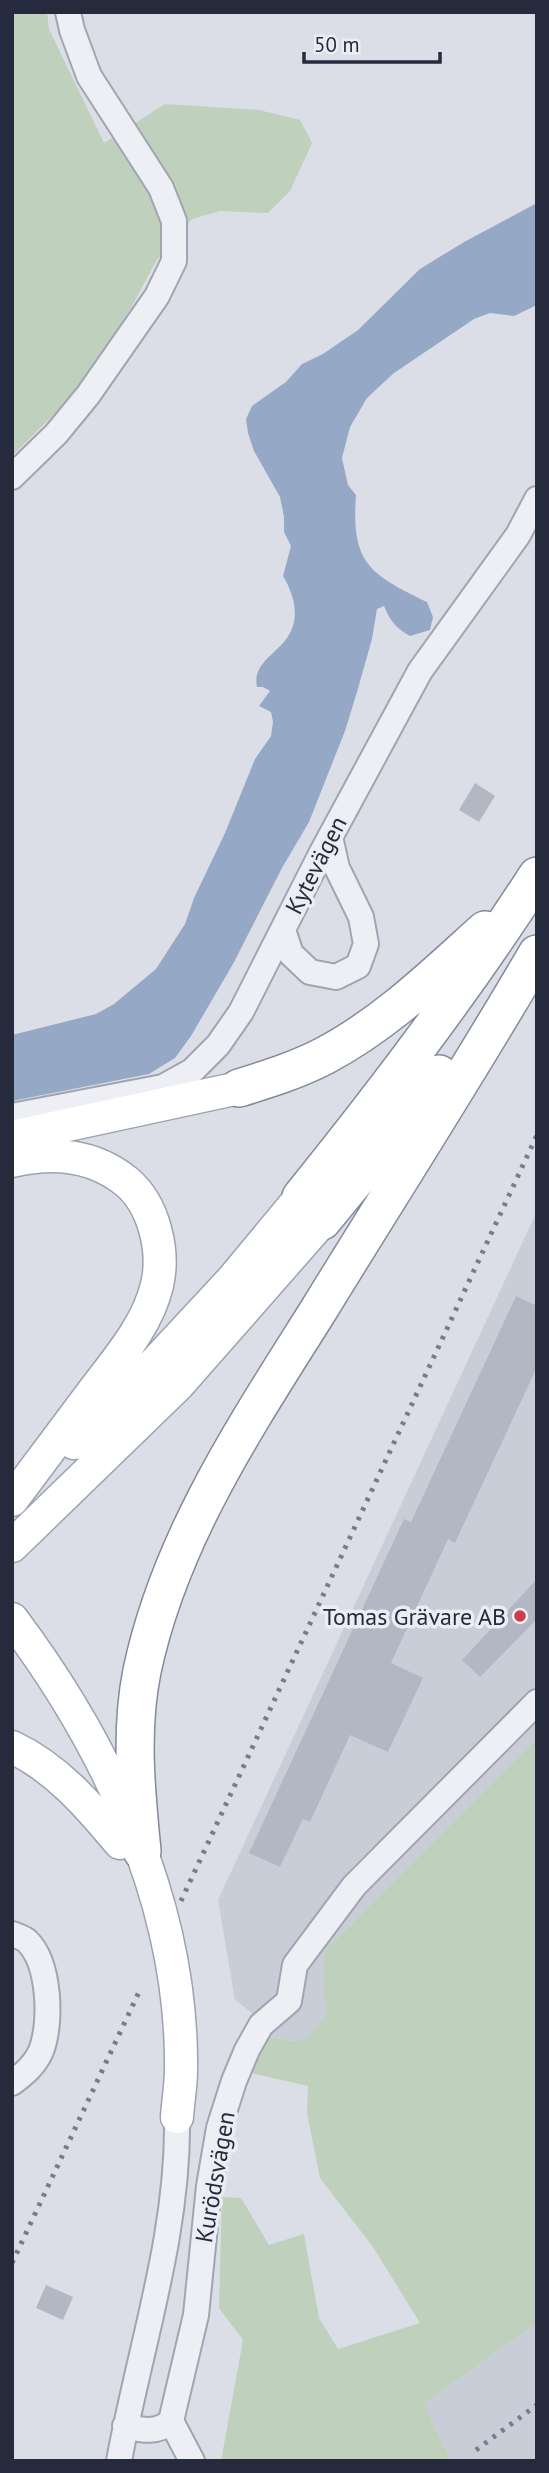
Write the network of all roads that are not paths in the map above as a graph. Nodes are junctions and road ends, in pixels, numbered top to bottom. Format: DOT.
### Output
graph roads {
  1 [pos="68,12"];
  2 [pos="12,477"];
  3 [pos="537,499"];
  4 [pos="330,837"];
  5 [pos="531,885"];
  6 [pos="283,930"];
  7 [pos="537,936"];
  8 [pos="537,954"];
  9 [pos="239,1088"];
  10 [pos="12,1116"];
  11 [pos="12,1137"];
  12 [pos="12,1161"];
  13 [pos="312,1209"];
  14 [pos="12,1502"];
  15 [pos="12,1546"];
  16 [pos="13,1631"];
  17 [pos="537,1702"];
  18 [pos="12,1747"];
  19 [pos="131,1847"];
  20 [pos="12,1934"];
  21 [pos="12,2083"];
  22 [pos="177,2117"];
  23 [pos="171,2421"];
  24 [pos="125,2426"];
  25 [pos="119,2461"];
  26 [pos="192,2461"];
  1 -- 2 [label="street"];
  3 -- 4 [label="street, Kytevägen"];
  4 -- 6 [label="street, Kytevägen"];
  4 -- 6 [label="street"];
  5 -- 9 [label="highway"];
  5 -- 13 [label="highway"];
  6 -- 10 [label="street, Kytevägen"];
  7 -- 13 [label="highway"];
  8 -- 19 [label="highway"];
  9 -- 11 [label="main road"];
  12 -- 14 [label="main road"];
  13 -- 14 [label="main road"];
  13 -- 15 [label="main road"];
  16 -- 19 [label="main road"];
  17 -- 23 [label="street, Kurödsvägen"];
  18 -- 19 [label="main road"];
  19 -- 22 [label="main road"];
  20 -- 21 [label="street"];
  22 -- 24 [label="street"];
  23 -- 24 [label="street"];
  23 -- 26 [label="street"];
  24 -- 25 [label="street"];
}
